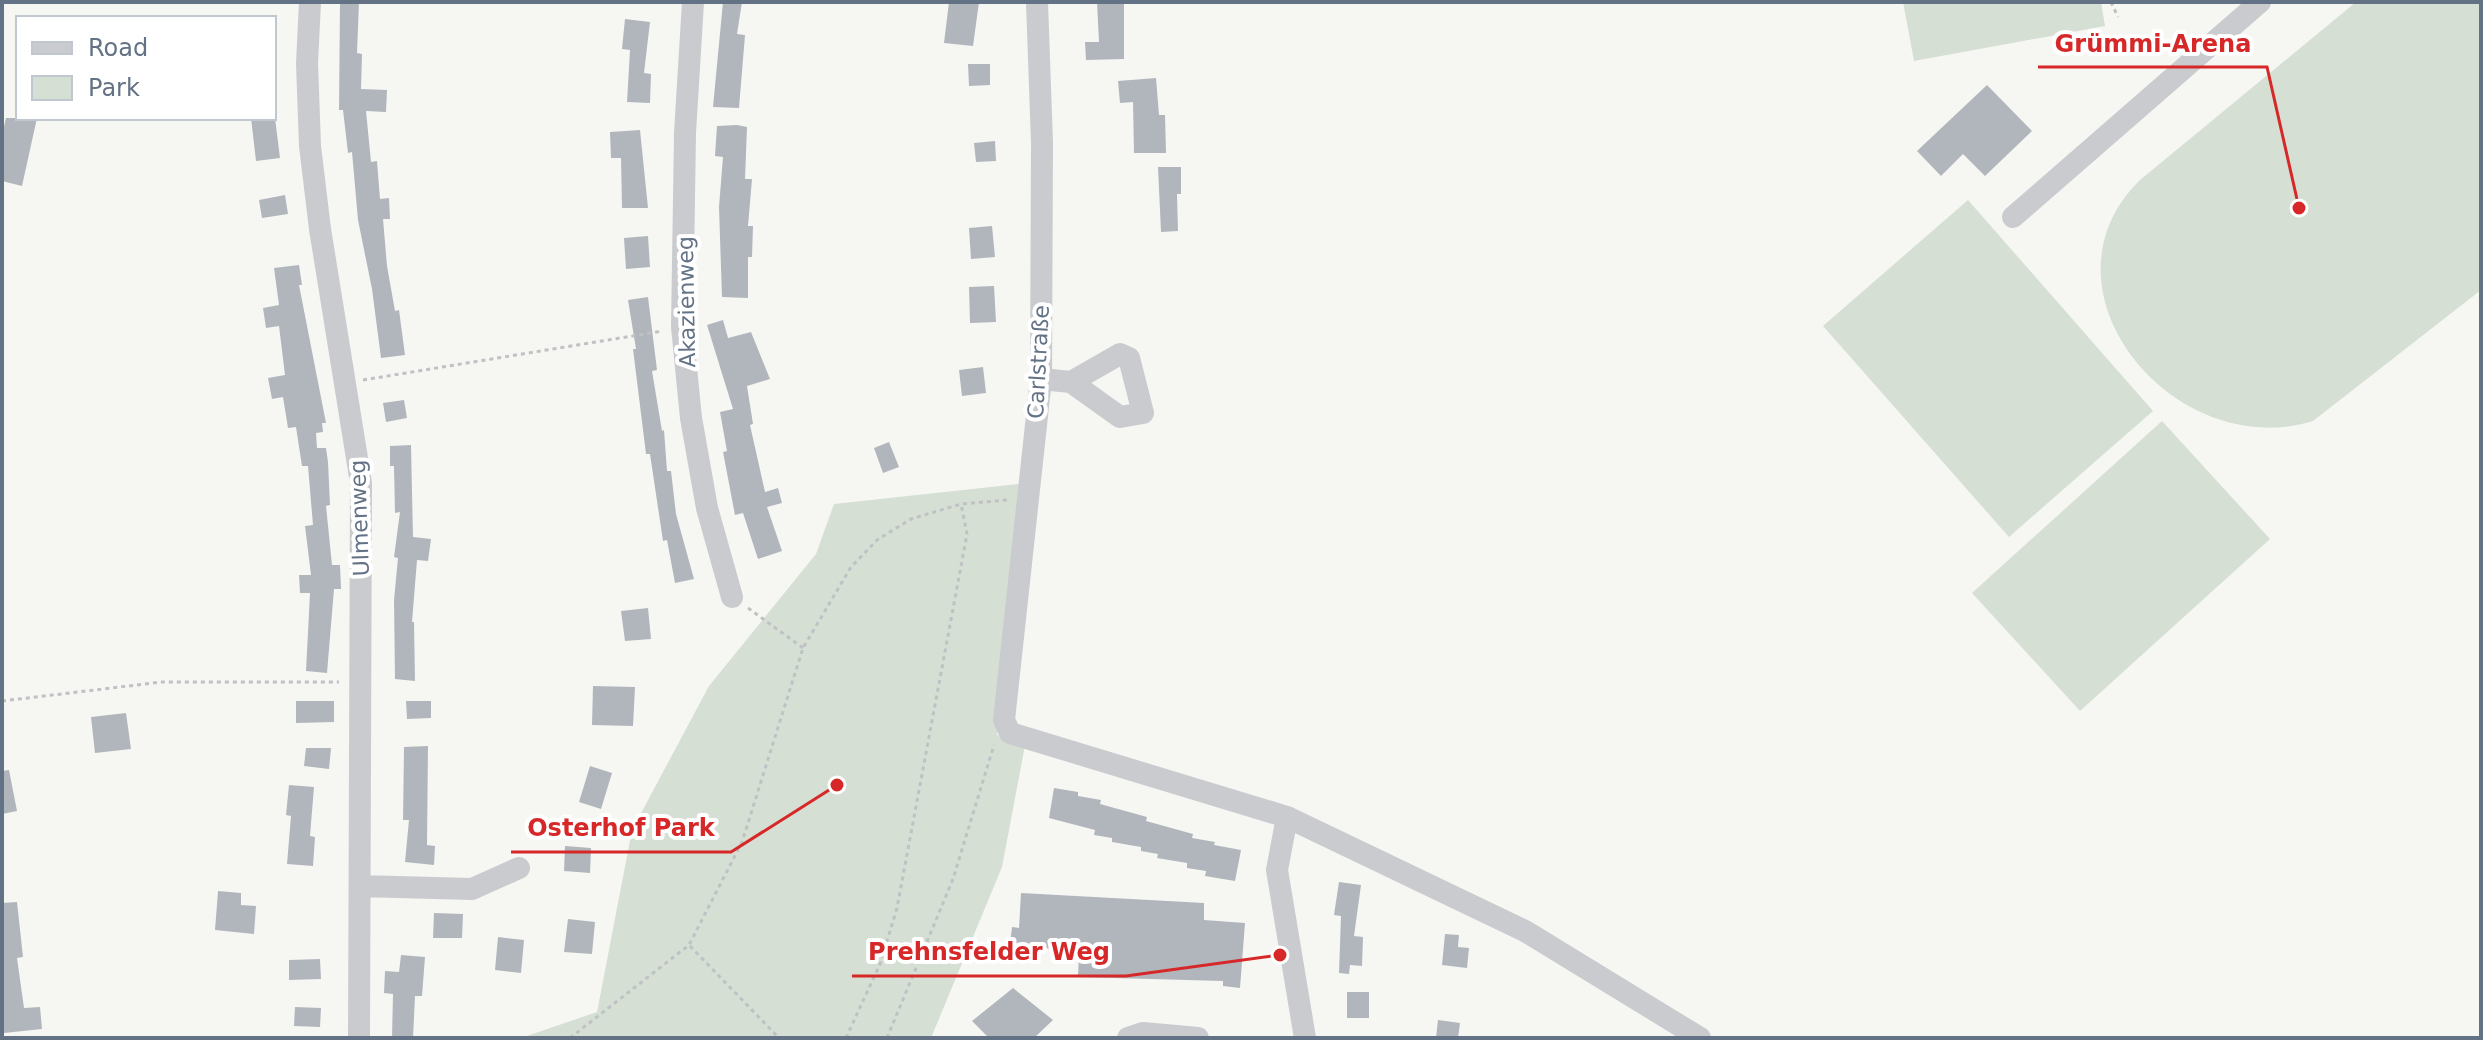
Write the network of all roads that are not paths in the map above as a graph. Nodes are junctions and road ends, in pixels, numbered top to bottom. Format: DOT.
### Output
graph roads {
  1 [pos="310,2"];
  2 [pos="693,2"];
  3 [pos="1037,2"];
  4 [pos="2260,2"];
  5 [pos="2013,217"];
  6 [pos="1041,379"];
  7 [pos="1071,382"];
  8 [pos="732,597"];
  9 [pos="1287,817"];
  10 [pos="519,868"];
  11 [pos="360,886"];
  12 [pos="359,1038"];
  13 [pos="1128,1038"];
  14 [pos="1198,1038"];
  15 [pos="1305,1038"];
  16 [pos="1700,1038"];
  1 -- 11 [label="street, Ulmenweg"];
  2 -- 8 [label="street, Akazienweg"];
  3 -- 6 [label="street, Carlstraße"];
  4 -- 5 [label="street"];
  6 -- 7 [label="street"];
  6 -- 9 [label="street, Carlstraße"];
  9 -- 15 [label="street"];
  9 -- 16 [label="street"];
  10 -- 11 [label="street"];
  11 -- 12 [label="street, Ulmenweg"];
  13 -- 14 [label="street"];
}
